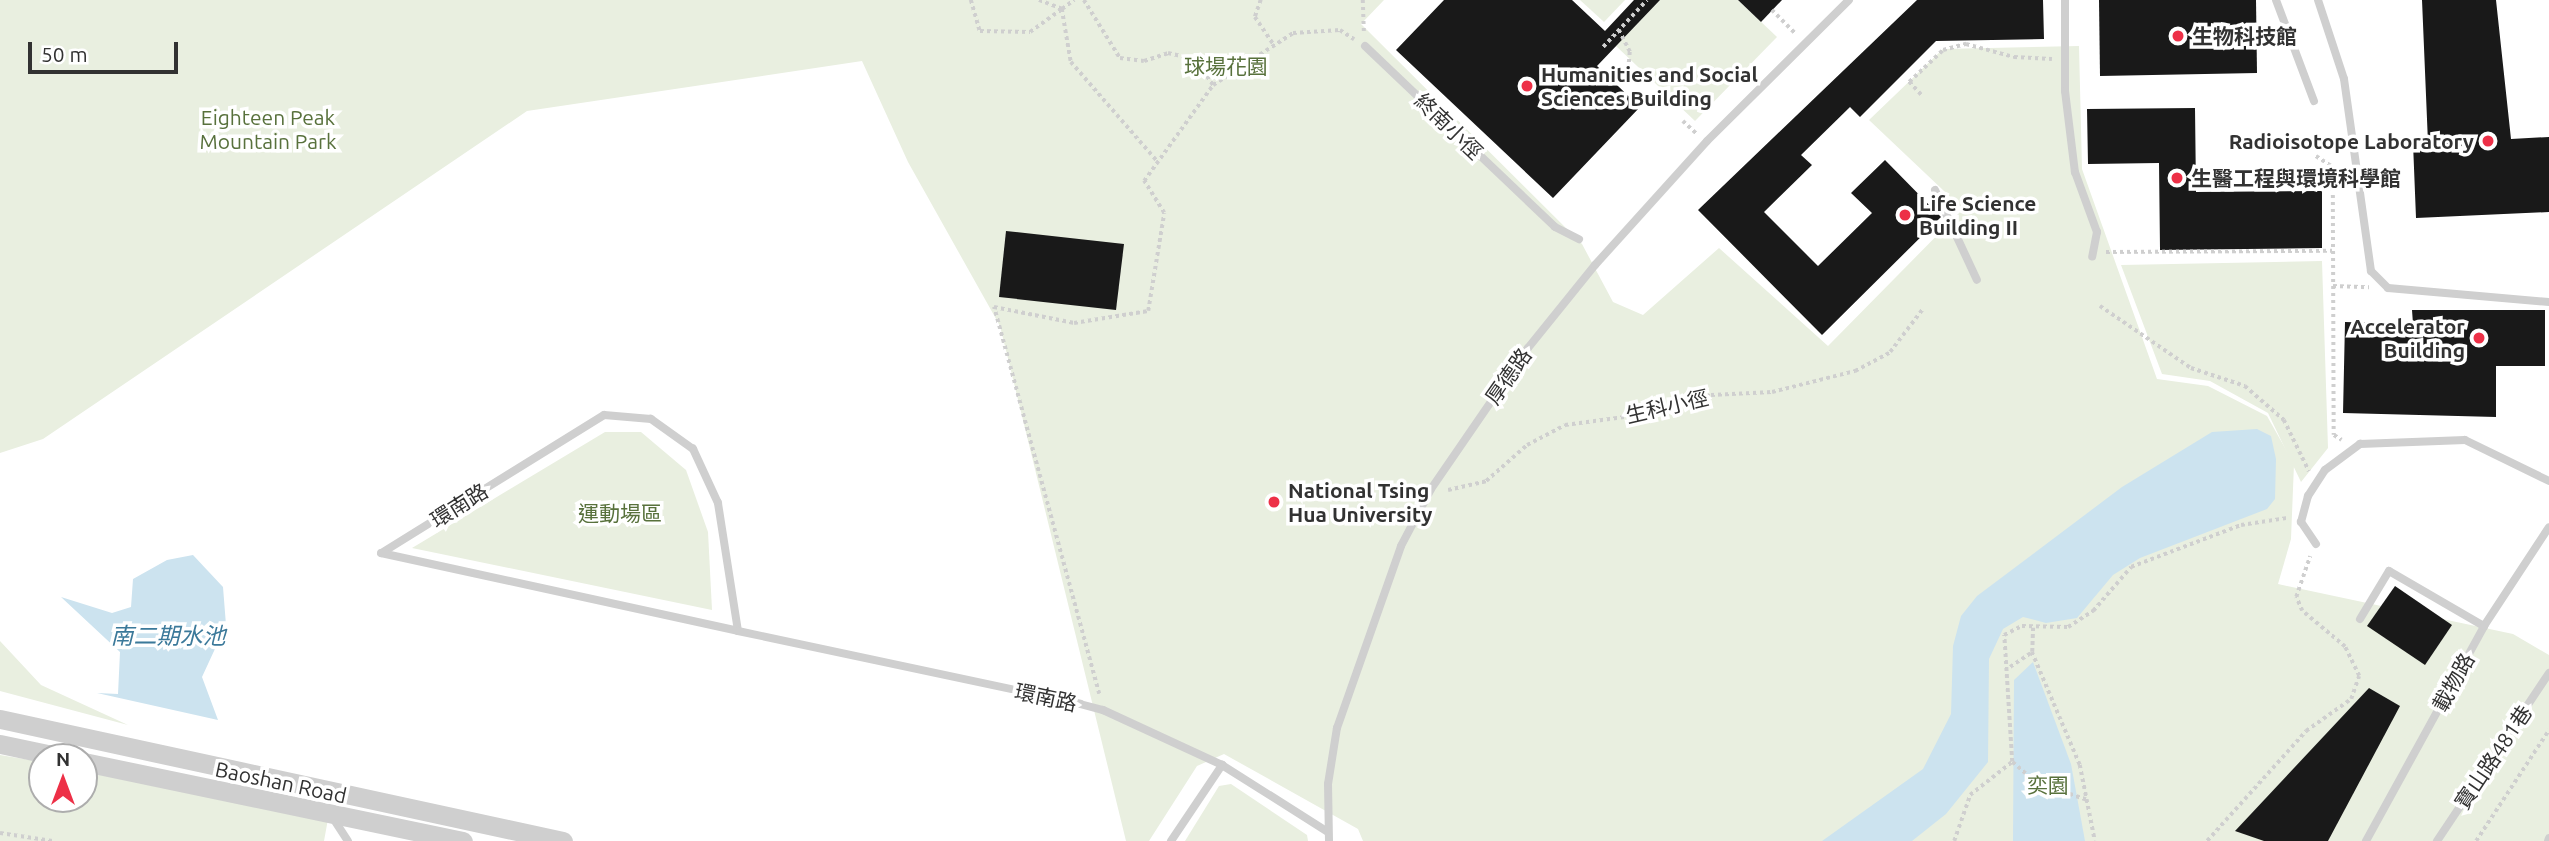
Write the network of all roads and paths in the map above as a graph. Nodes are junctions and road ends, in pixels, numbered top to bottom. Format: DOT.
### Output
graph roads {
  1 [pos="971,0"];
  2 [pos="1039,0"];
  3 [pos="1074,0"];
  4 [pos="1084,0"];
  5 [pos="1261,0"];
  6 [pos="1363,0"];
  7 [pos="1647,0"];
  8 [pos="1849,0"];
  9 [pos="2065,0"];
  10 [pos="2276,0"];
  11 [pos="2318,0"];
  12 [pos="1062,9"];
  13 [pos="1772,10"];
  14 [pos="1619,30"];
  15 [pos="1800,37"];
  16 [pos="1273,44"];
  17 [pos="1365,46"];
  18 [pos="1603,47"];
  19 [pos="2065,59"];
  20 [pos="1628,74"];
  21 [pos="1213,85"];
  22 [pos="1921,95"];
  23 [pos="2314,101"];
  24 [pos="1683,121"];
  25 [pos="1701,137"];
  26 [pos="2316,156"];
  27 [pos="1159,163"];
  28 [pos="1935,190"];
  29 [pos="1579,239"];
  30 [pos="2333,251"];
  31 [pos="2093,255"];
  32 [pos="1977,280"];
  33 [pos="2333,286"];
  34 [pos="2388,288"];
  35 [pos="2549,302"];
  36 [pos="2100,306"];
  37 [pos="1922,310"];
  38 [pos="2350,449"];
  39 [pos="2312,475"];
  40 [pos="2549,481"];
  41 [pos="1446,490"];
  42 [pos="2296,517"];
  43 [pos="2549,527"];
  44 [pos="2316,544"];
  45 [pos="2360,619"];
  46 [pos="2484,626"];
  47 [pos="2033,628"];
  48 [pos="738,631"];
  49 [pos="2032,652"];
  50 [pos="2010,667"];
  51 [pos="2549,673"];
  52 [pos="1103,710"];
  53 [pos="0,719"];
  54 [pos="2549,730"];
  55 [pos="0,744"];
  56 [pos="28,750"];
  57 [pos="2011,762"];
  58 [pos="98,765"];
  59 [pos="1222,765"];
  60 [pos="2086,800"];
  61 [pos="330,813"];
  62 [pos="0,833"];
  63 [pos="1329,836"];
  64 [pos="2095,838"];
  65 [pos="52,841"];
  66 [pos="348,841"];
  67 [pos="463,841"];
  68 [pos="563,841"];
  69 [pos="1171,841"];
  70 [pos="1954,841"];
  71 [pos="2207,841"];
  72 [pos="2366,841"];
  73 [pos="2437,841"];
  74 [pos="2476,841"];
  1 -- 12 [label="path"];
  2 -- 12 [label="path"];
  3 -- 12 [label="path"];
  4 -- 21 [label="path"];
  5 -- 16 [label="path"];
  6 -- 17 [label="path"];
  7 -- 14 [label="path"];
  8 -- 63 [label="lane, 厚德路"];
  9 -- 19 [label="lane"];
  10 -- 23 [label="lane"];
  11 -- 34 [label="lane"];
  12 -- 27 [label="path"];
  13 -- 15 [label="path"];
  14 -- 18 [label="path"];
  14 -- 20 [label="path"];
  16 -- 17 [label="path"];
  16 -- 21 [label="path"];
  17 -- 29 [label="lane, 終南小徑"];
  19 -- 22 [label="path"];
  19 -- 31 [label="lane"];
  21 -- 27 [label="path"];
  24 -- 25 [label="path"];
  26 -- 30 [label="path"];
  27 -- 52 [label="path"];
  28 -- 32 [label="lane"];
  30 -- 31 [label="path"];
  30 -- 33 [label="path"];
  33 -- 34 [label="path"];
  33 -- 38 [label="path"];
  34 -- 35 [label="lane"];
  36 -- 39 [label="path"];
  37 -- 41 [label="path, 生科小徑"];
  38 -- 40 [label="lane"];
  38 -- 44 [label="lane"];
  42 -- 47 [label="path"];
  43 -- 46 [label="lane, 載物路"];
  44 -- 71 [label="path"];
  45 -- 46 [label="lane"];
  46 -- 72 [label="lane, 載物路"];
  47 -- 49 [label="path"];
  47 -- 50 [label="path"];
  48 -- 48 [label="lane, 環南路"];
  48 -- 52 [label="lane, 環南路"];
  49 -- 50 [label="path"];
  49 -- 60 [label="path"];
  50 -- 57 [label="path"];
  51 -- 73 [label="lane, 寶山路481巷"];
  52 -- 59 [label="lane, 環南路"];
  53 -- 68 [label="street, Baoshan Road"];
  54 -- 74 [label="path"];
  55 -- 56 [label="street"];
  57 -- 60 [label="path"];
  57 -- 70 [label="path"];
  58 -- 61 [label="street, Baoshan Road"];
  59 -- 63 [label="lane, 環南路"];
  59 -- 69 [label="lane"];
  60 -- 64 [label="path"];
  61 -- 66 [label="lane"];
  61 -- 67 [label="street, Baoshan Road"];
  62 -- 65 [label="path"];
}
